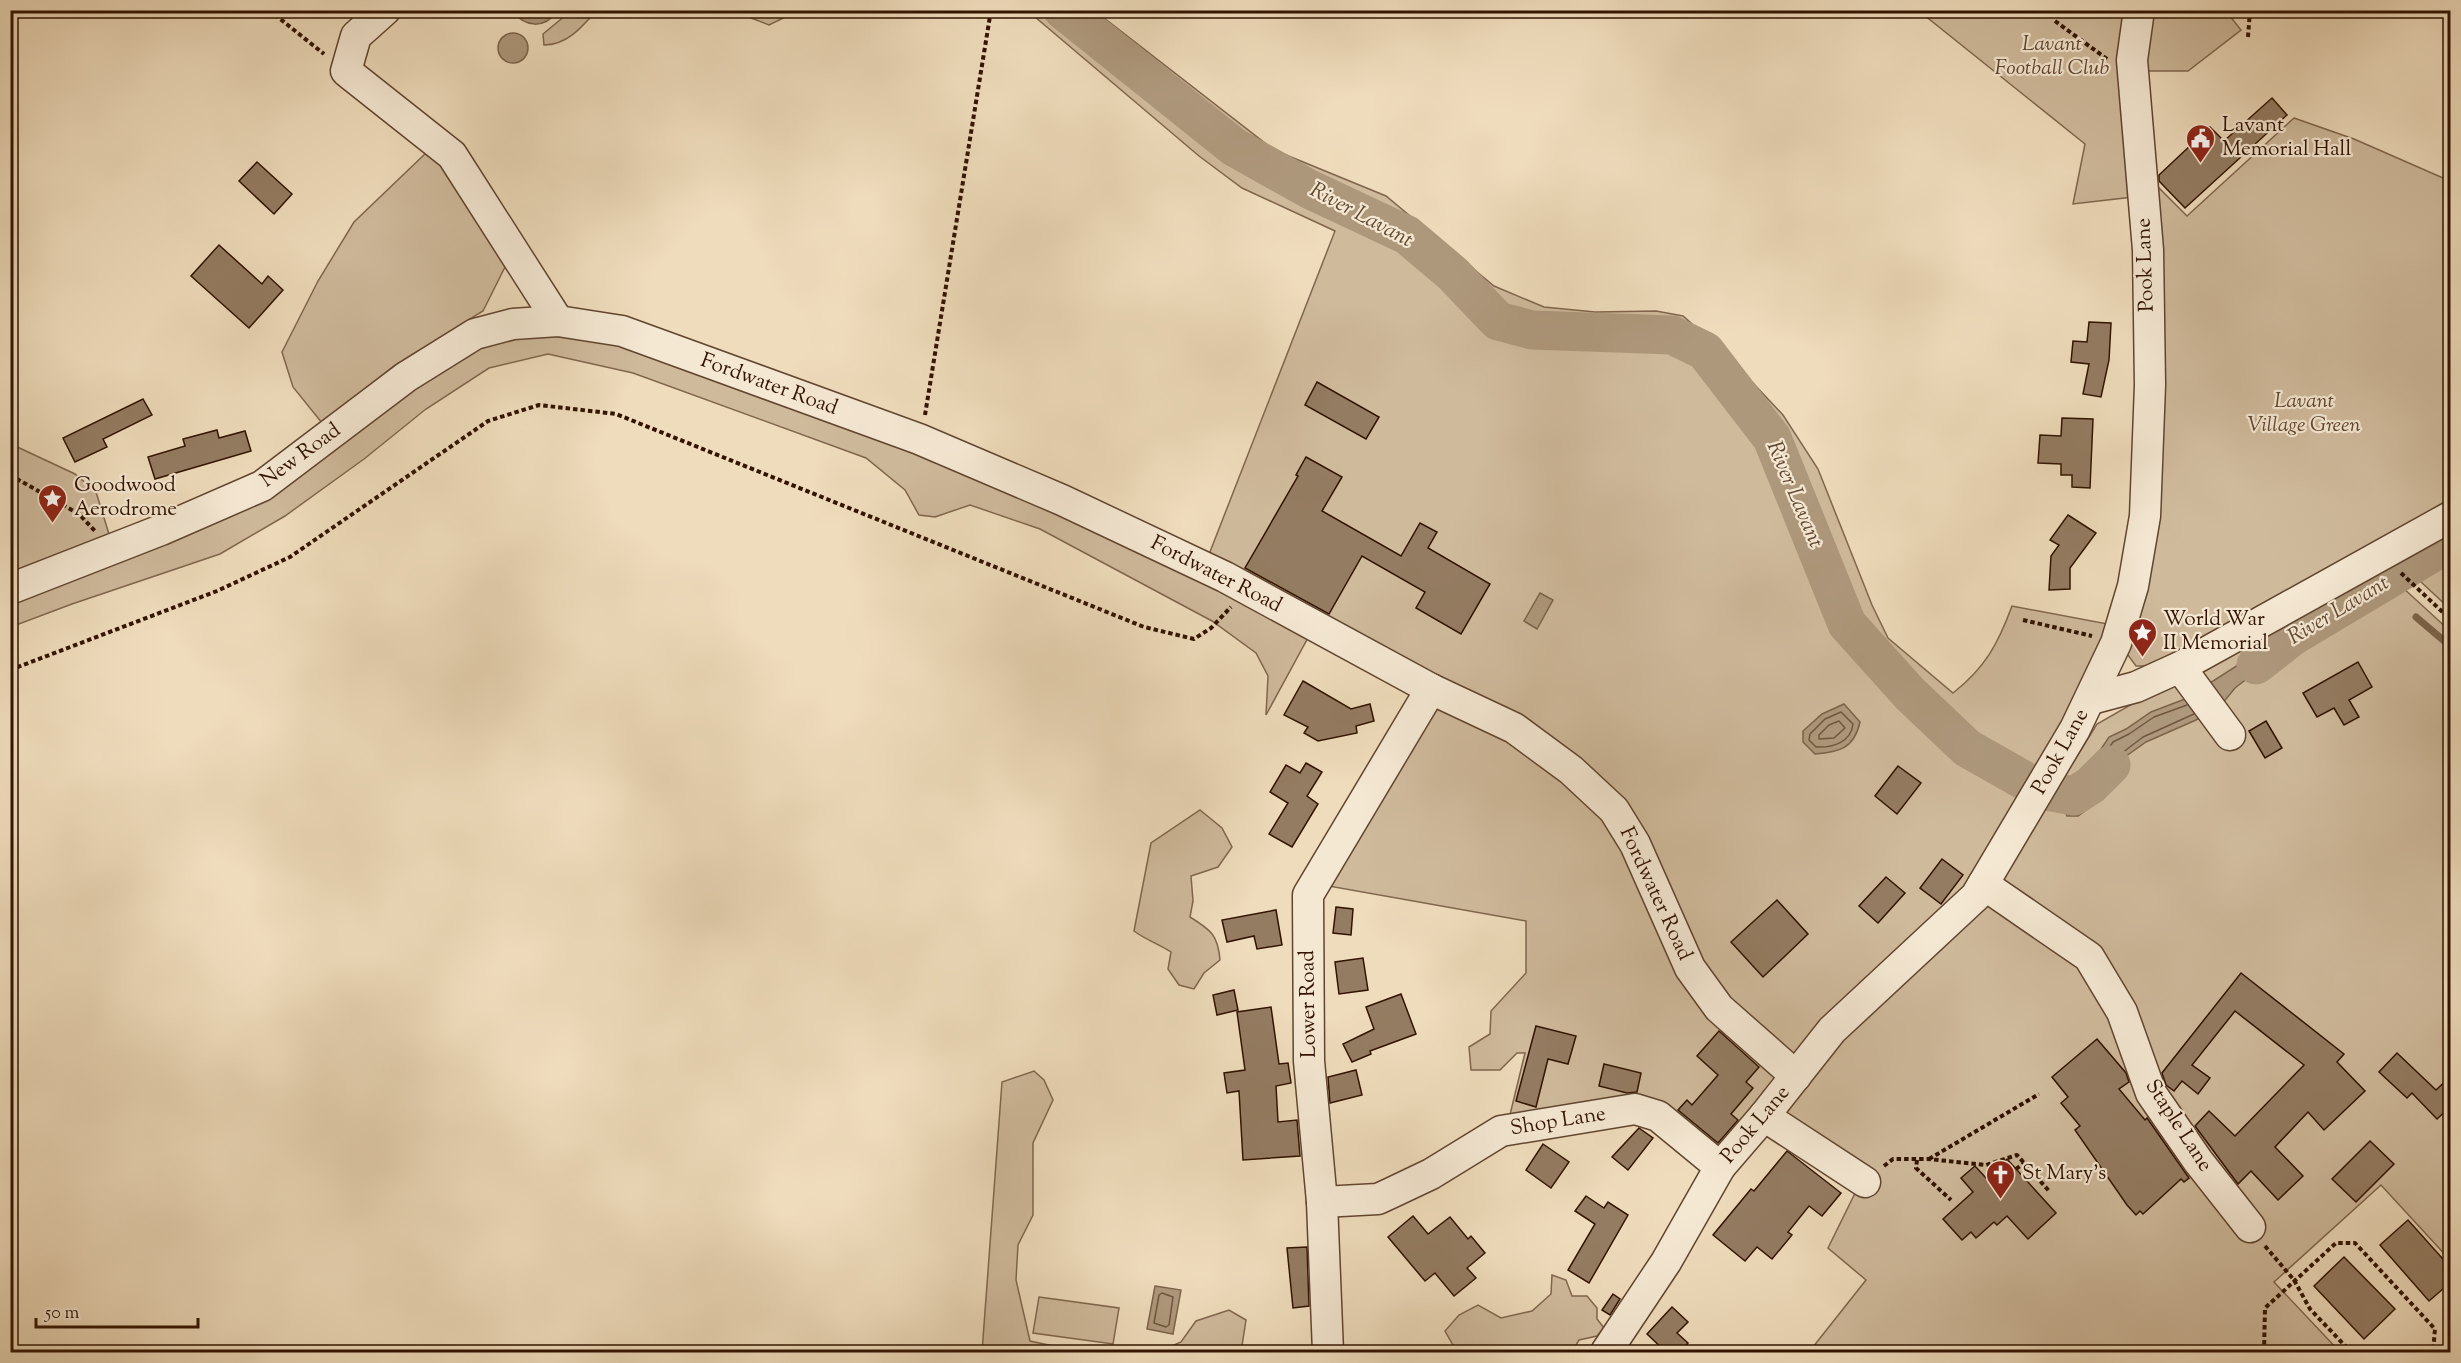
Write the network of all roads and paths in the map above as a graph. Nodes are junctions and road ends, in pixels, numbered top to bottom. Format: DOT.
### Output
graph roads {
  1 [pos="269,10"];
  2 [pos="385,10"];
  3 [pos="991,10"];
  4 [pos="2139,10"];
  5 [pos="2250,10"];
  6 [pos="2439,10"];
  7 [pos="2451,16"];
  8 [pos="2055,21"];
  9 [pos="2248,37"];
  10 [pos="2132,60"];
  11 [pos="346,71"];
  12 [pos="558,321"];
  13 [pos="475,334"];
  14 [pos="919,439"];
  15 [pos="10,475"];
  16 [pos="2451,517"];
  17 [pos="112,549"];
  18 [pos="2408,580"];
  19 [pos="10,589"];
  20 [pos="1235,602"];
  21 [pos="2451,619"];
  22 [pos="2023,620"];
  23 [pos="2116,642"];
  24 [pos="10,670"];
  25 [pos="2186,675"];
  26 [pos="1431,689"];
  27 [pos="2091,699"];
  28 [pos="2225,728"];
  29 [pos="1983,884"];
  30 [pos="1796,1076"];
  31 [pos="2039,1094"];
  32 [pos="1764,1116"];
  33 [pos="1928,1159"];
  34 [pos="1917,1160"];
  35 [pos="2024,1163"];
  36 [pos="1720,1167"];
  37 [pos="2016,1170"];
  38 [pos="1865,1182"];
  39 [pos="2049,1191"];
  40 [pos="1951,1200"];
  41 [pos="1322,1202"];
  42 [pos="2250,1227"];
  43 [pos="2294,1280"];
  44 [pos="1328,1353"];
  45 [pos="1606,1353"];
  46 [pos="2264,1353"];
  47 [pos="2350,1353"];
  48 [pos="2433,1353"];
  1 -- 11 [label="path"];
  2 -- 11 [label="street"];
  3 -- 14 [label="path"];
  4 -- 10 [label="street, Pook Lane"];
  5 -- 9 [label="path"];
  6 -- 7 [label="path"];
  8 -- 10 [label="path"];
  10 -- 23 [label="street, Pook Lane"];
  11 -- 12 [label="street"];
  12 -- 13 [label="street, Fordwater Road"];
  12 -- 14 [label="street, Fordwater Road"];
  13 -- 17 [label="street, New Road"];
  14 -- 26 [label="street, Fordwater Road"];
  15 -- 17 [label="path"];
  16 -- 25 [label="street"];
  17 -- 19 [label="street, New Road"];
  18 -- 21 [label="path"];
  20 -- 24 [label="path"];
  22 -- 23 [label="path"];
  23 -- 27 [label="street, Pook Lane"];
  25 -- 27 [label="street"];
  25 -- 28 [label="street"];
  26 -- 30 [label="street, Fordwater Road"];
  26 -- 41 [label="street, Lower Road"];
  27 -- 29 [label="street, Pook Lane"];
  29 -- 30 [label="street, Pook Lane"];
  29 -- 42 [label="street, Staple Lane"];
  30 -- 32 [label="street, Pook Lane"];
  31 -- 33 [label="path"];
  32 -- 36 [label="street, Pook Lane"];
  32 -- 38 [label="street"];
  33 -- 34 [label="path"];
  33 -- 35 [label="path"];
  34 -- 38 [label="path"];
  34 -- 40 [label="path"];
  35 -- 37 [label="path"];
  35 -- 39 [label="path"];
  36 -- 41 [label="street, Shop Lane"];
  36 -- 45 [label="street, Pook Lane"];
  41 -- 44 [label="street, Lower Road"];
  42 -- 43 [label="path"];
  43 -- 46 [label="path"];
  43 -- 47 [label="path"];
  43 -- 48 [label="path"];
}
